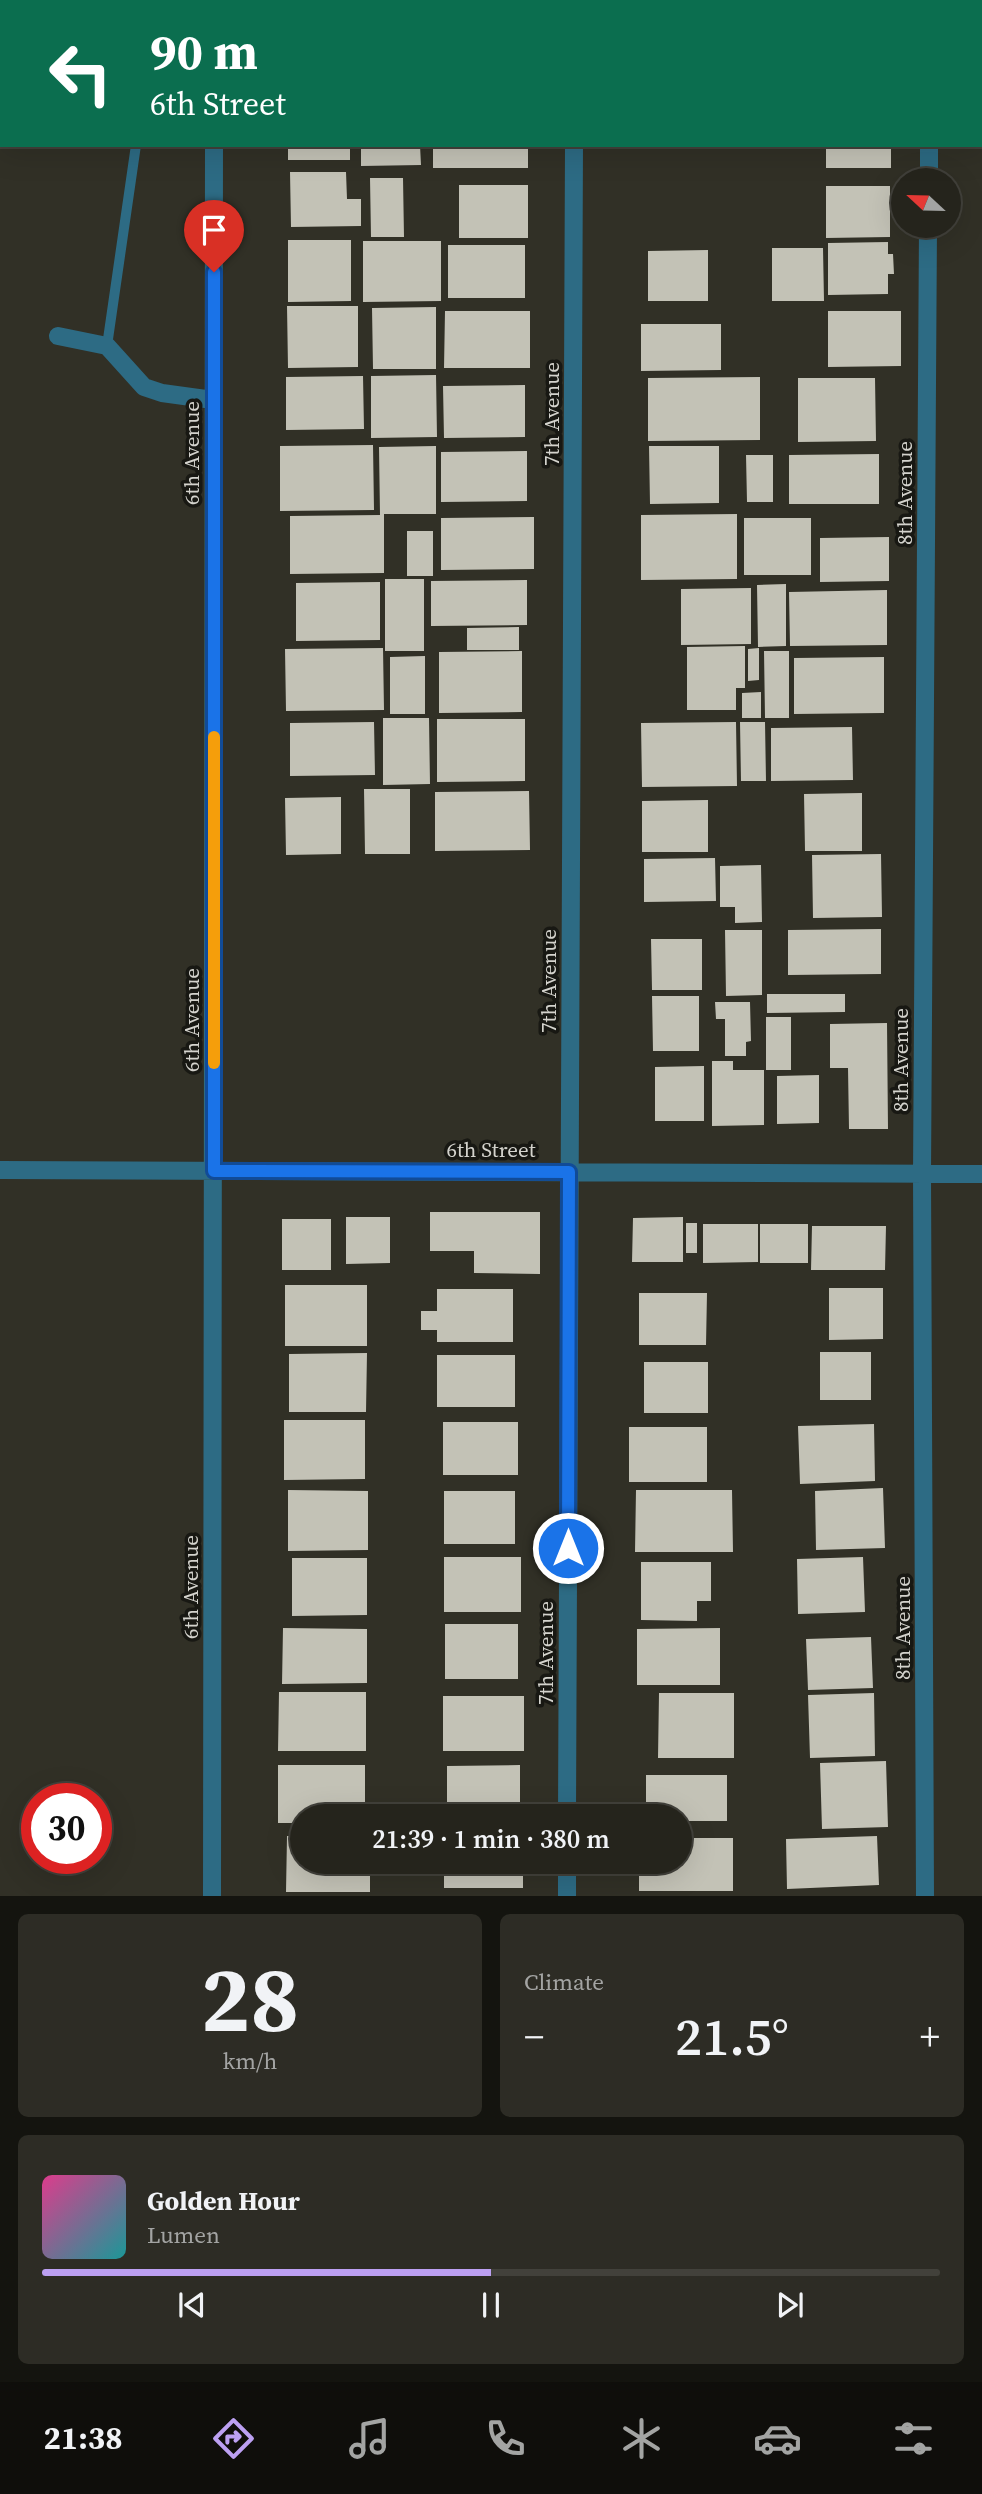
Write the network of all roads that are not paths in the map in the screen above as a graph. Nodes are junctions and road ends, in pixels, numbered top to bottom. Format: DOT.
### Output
graph roads {
  1 [pos="136,147"];
  2 [pos="214,147"];
  3 [pos="575,147"];
  4 [pos="929,147"];
  5 [pos="929,168"];
  6 [pos="928,238"];
  7 [pos="58,336"];
  8 [pos="107,346"];
  9 [pos="213,400"];
  10 [pos="0,1170"];
  11 [pos="214,1171"];
  12 [pos="569,1172"];
  13 [pos="922,1174"];
  14 [pos="982,1174"];
  15 [pos="567,1804"];
  16 [pos="567,1874"];
  17 [pos="212,1895"];
  18 [pos="567,1895"];
  19 [pos="925,1895"];
  1 -- 8 [label="lane"];
  2 -- 9 [label="street, 6th Avenue"];
  3 -- 12 [label="street, 7th Avenue"];
  4 -- 5 [label="street"];
  6 -- 13 [label="street, 8th Avenue"];
  7 -- 8 [label="street"];
  8 -- 9 [label="street"];
  9 -- 11 [label="street, 6th Avenue"];
  10 -- 11 [label="street, 6th Street"];
  11 -- 12 [label="street, 6th Street"];
  11 -- 17 [label="street, 6th Avenue"];
  12 -- 13 [label="street, 6th Street"];
  12 -- 15 [label="street, 7th Avenue"];
  13 -- 14 [label="street, 6th Street"];
  13 -- 19 [label="street, 8th Avenue"];
  16 -- 18 [label="street"];
}
